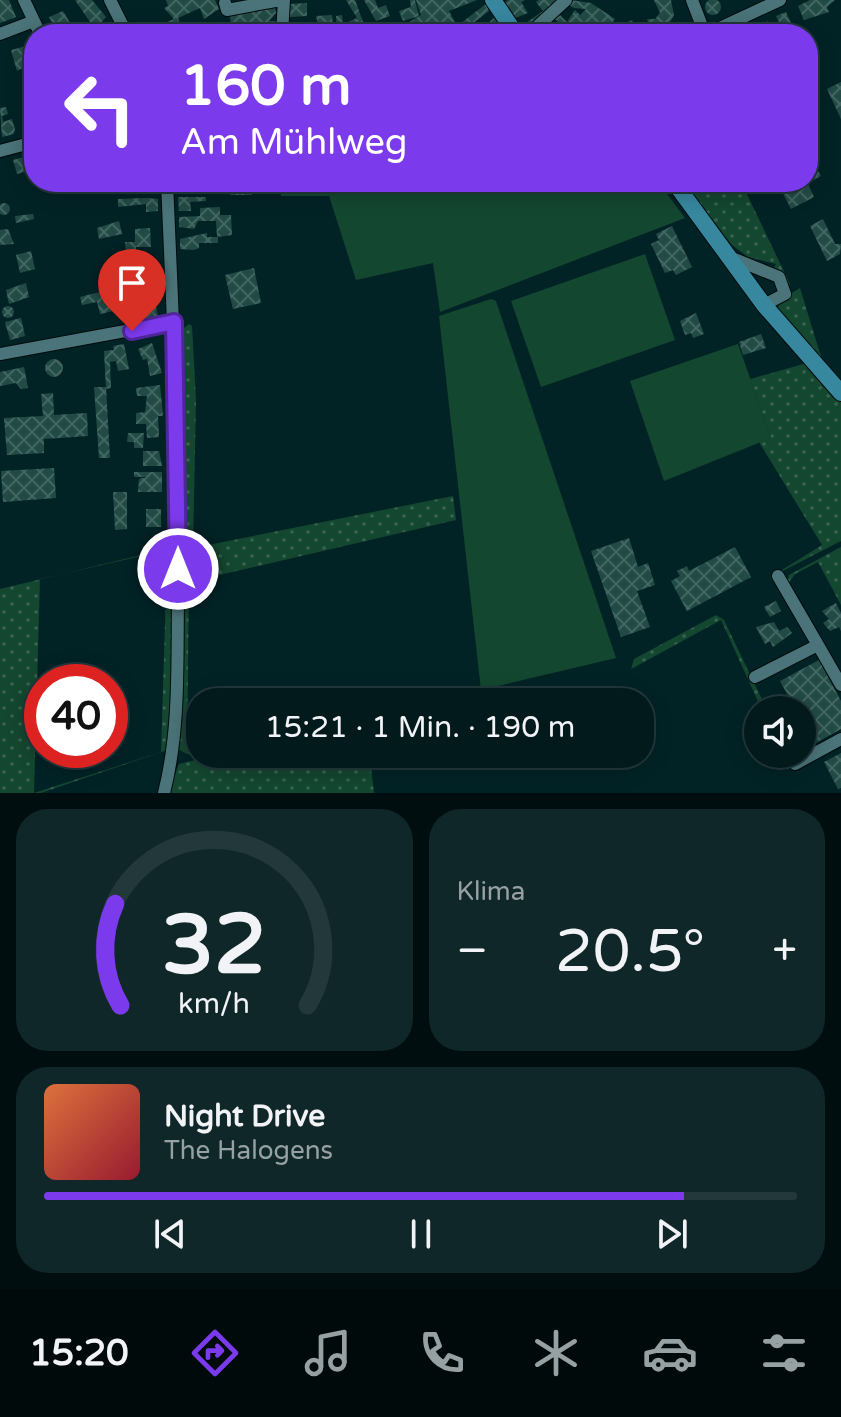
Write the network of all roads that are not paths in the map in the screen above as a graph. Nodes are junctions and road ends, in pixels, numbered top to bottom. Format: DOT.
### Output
graph roads {
  1 [pos="24,0"];
  2 [pos="110,0"];
  3 [pos="282,0"];
  4 [pos="493,0"];
  5 [pos="566,0"];
  6 [pos="692,0"];
  7 [pos="780,0"];
  8 [pos="225,3"];
  9 [pos="34,21"];
  10 [pos="26,24"];
  11 [pos="35,24"];
  12 [pos="122,24"];
  13 [pos="282,24"];
  14 [pos="509,24"];
  15 [pos="540,24"];
  16 [pos="702,24"];
  17 [pos="728,24"];
  18 [pos="24,25"];
  19 [pos="0,34"];
  20 [pos="24,145"];
  21 [pos="0,151"];
  22 [pos="168,192"];
  23 [pos="681,192"];
  24 [pos="730,257"];
  25 [pos="764,305"];
  26 [pos="174,322"];
  27 [pos="0,354"];
  28 [pos="841,393"];
  29 [pos="778,576"];
  30 [pos="818,645"];
  31 [pos="755,677"];
  32 [pos="841,685"];
  33 [pos="841,739"];
  34 [pos="816,753"];
  35 [pos="164,793"];
  1 -- 9 [label="street"];
  2 -- 12 [label="street"];
  3 -- 8 [label="street"];
  3 -- 13 [label="street"];
  4 -- 14 [label="main road"];
  5 -- 15 [label="street"];
  6 -- 16 [label="street"];
  7 -- 17 [label="street"];
  9 -- 10 [label="street"];
  9 -- 11 [label="street"];
  18 -- 19 [label="street"];
  20 -- 21 [label="street"];
  22 -- 26 [label="street"];
  23 -- 24 [label="main road"];
  24 -- 25 [label="main road"];
  24 -- 25 [label="street"];
  25 -- 28 [label="main road"];
  26 -- 27 [label="street"];
  26 -- 35 [label="street"];
  29 -- 30 [label="street"];
  30 -- 31 [label="street"];
  30 -- 32 [label="street"];
  33 -- 34 [label="street"];
}
